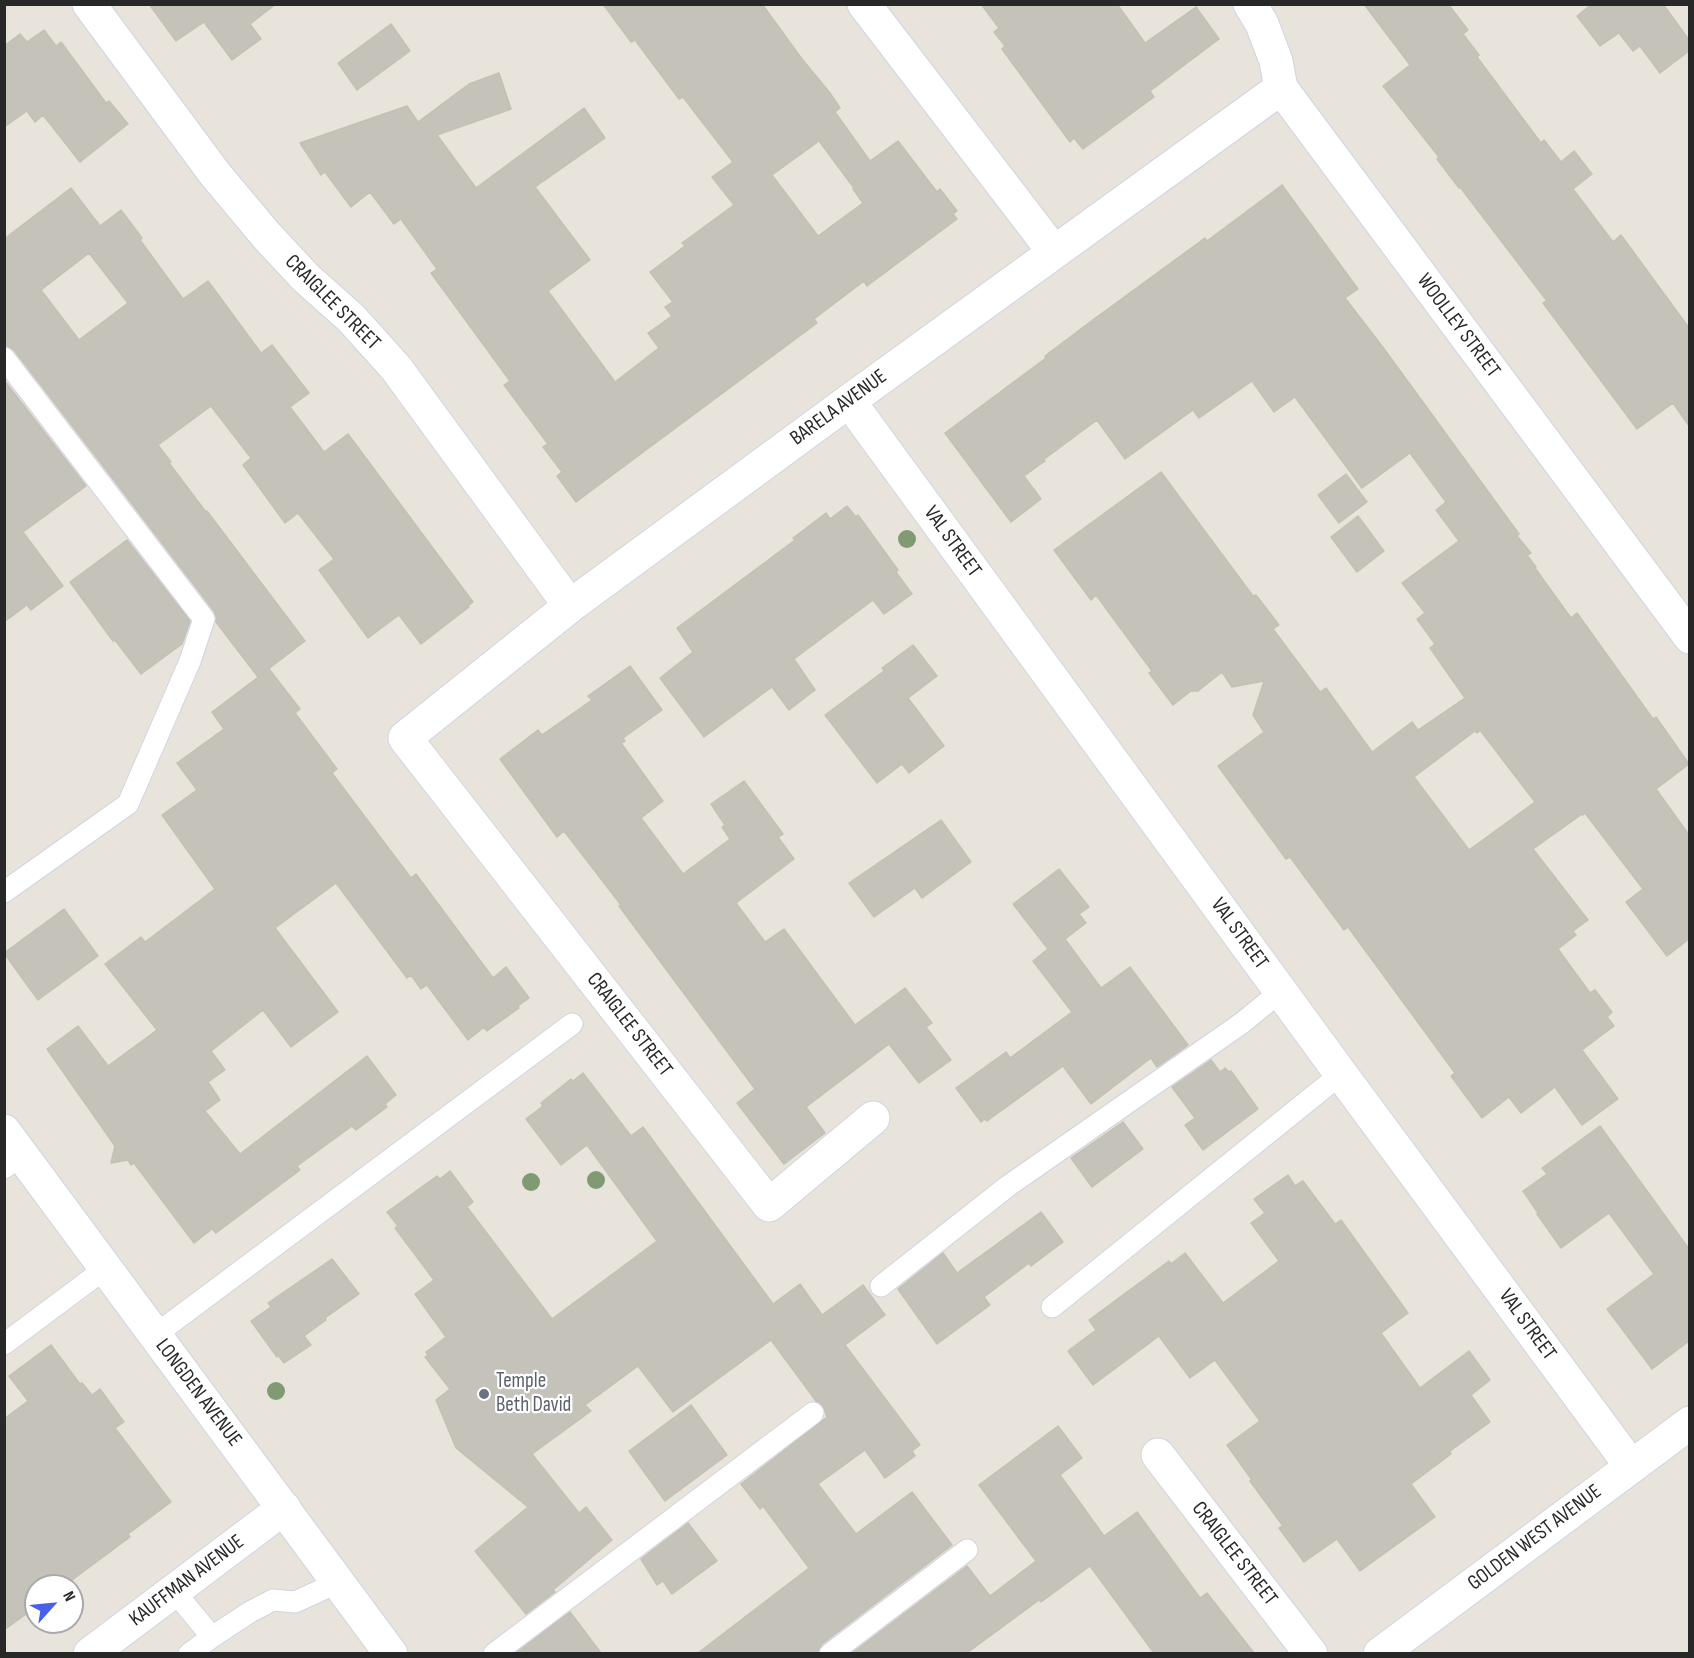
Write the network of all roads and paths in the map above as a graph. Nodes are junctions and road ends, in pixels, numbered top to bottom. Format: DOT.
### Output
graph roads {
  1 [pos="89,4"];
  2 [pos="864,4"];
  3 [pos="1250,4"];
  4 [pos="1281,88"];
  5 [pos="1054,252"];
  6 [pos="4,358"];
  7 [pos="849,401"];
  8 [pos="570,606"];
  9 [pos="1689,637"];
  10 [pos="405,738"];
  11 [pos="4,892"];
  12 [pos="1281,991"];
  13 [pos="572,1024"];
  14 [pos="1341,1074"];
  15 [pos="873,1119"];
  16 [pos="10,1151"];
  17 [pos="106,1268"];
  18 [pos="881,1286"];
  19 [pos="1052,1307"];
  20 [pos="154,1335"];
  21 [pos="4,1344"];
  22 [pos="813,1413"];
  23 [pos="1689,1424"];
  24 [pos="1158,1455"];
  25 [pos="1631,1466"];
  26 [pos="284,1508"];
  27 [pos="967,1550"];
  28 [pos="339,1582"];
  29 [pos="174,1591"];
  30 [pos="212,1637"];
  31 [pos="90,1653"];
  32 [pos="189,1653"];
  33 [pos="391,1653"];
  34 [pos="494,1653"];
  35 [pos="830,1653"];
  36 [pos="1311,1653"];
  37 [pos="1380,1653"];
  1 -- 8 [label="street, CRAIGLEE STREET"];
  2 -- 5 [label="street"];
  3 -- 4 [label="street, WOOLLEY STREET"];
  4 -- 5 [label="street, BARELA AVENUE"];
  4 -- 9 [label="street, WOOLLEY STREET"];
  5 -- 7 [label="street, BARELA AVENUE"];
  6 -- 11 [label="lane"];
  7 -- 8 [label="street, BARELA AVENUE"];
  7 -- 12 [label="street, VAL STREET"];
  8 -- 10 [label="street, BARELA AVENUE"];
  10 -- 15 [label="street, CRAIGLEE STREET"];
  12 -- 14 [label="street, VAL STREET"];
  12 -- 18 [label="lane"];
  13 -- 20 [label="lane"];
  14 -- 19 [label="lane"];
  14 -- 25 [label="street, VAL STREET"];
  16 -- 17 [label="street, LONGDEN AVENUE"];
  17 -- 20 [label="street, LONGDEN AVENUE"];
  17 -- 21 [label="lane"];
  20 -- 26 [label="street, LONGDEN AVENUE"];
  22 -- 34 [label="lane"];
  23 -- 25 [label="street, GOLDEN WEST AVENUE"];
  24 -- 36 [label="street, CRAIGLEE STREET"];
  25 -- 37 [label="street, GOLDEN WEST AVENUE"];
  26 -- 28 [label="street, LONGDEN AVENUE"];
  26 -- 29 [label="street, KAUFFMAN AVENUE"];
  27 -- 35 [label="lane"];
  28 -- 30 [label="lane"];
  28 -- 33 [label="street, LONGDEN AVENUE"];
  29 -- 30 [label="lane"];
  29 -- 31 [label="street, KAUFFMAN AVENUE"];
  30 -- 32 [label="lane"];
}
